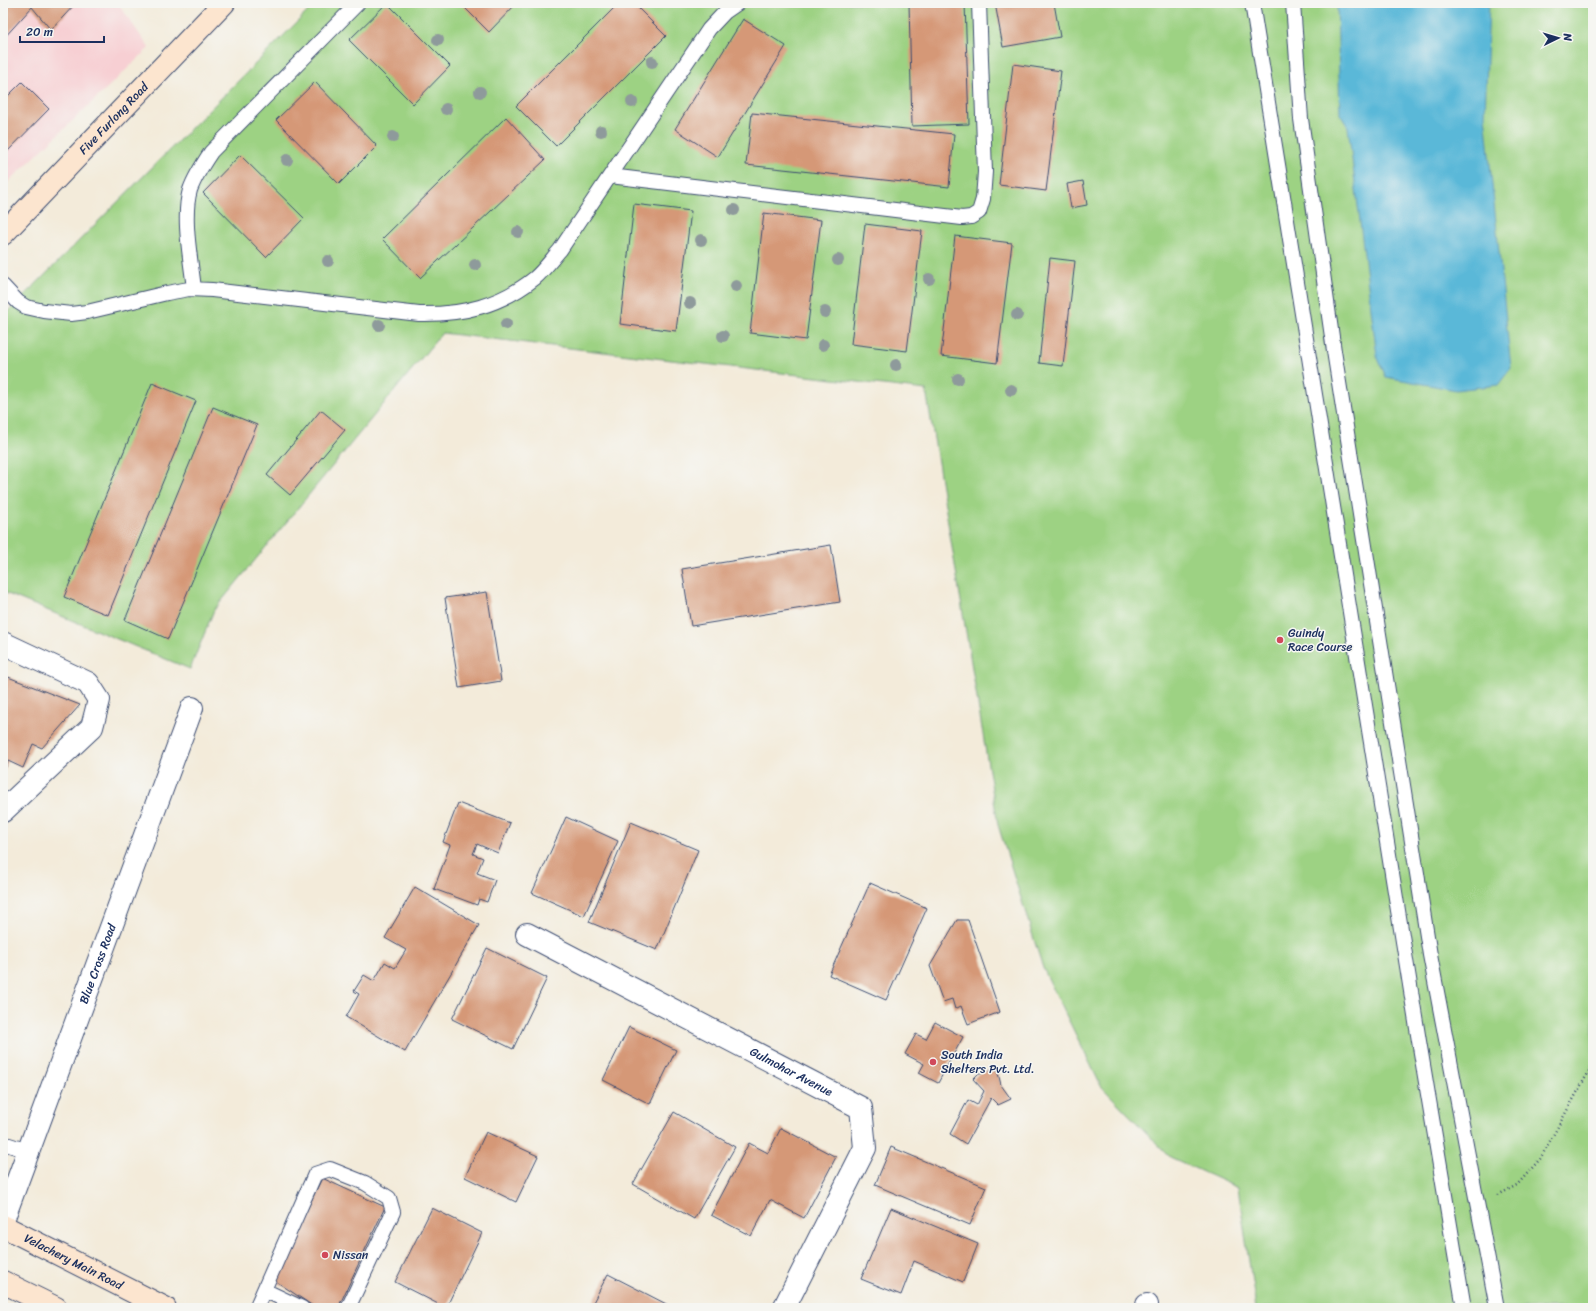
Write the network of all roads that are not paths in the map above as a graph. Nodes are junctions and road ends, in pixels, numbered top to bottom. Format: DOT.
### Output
graph roads {
  1 [pos="224,3"];
  2 [pos="358,3"];
  3 [pos="738,3"];
  4 [pos="978,3"];
  5 [pos="1252,3"];
  6 [pos="1292,3"];
  7 [pos="610,176"];
  8 [pos="3,234"];
  9 [pos="3,286"];
  10 [pos="194,289"];
  11 [pos="3,643"];
  12 [pos="192,708"];
  13 [pos="3,811"];
  14 [pos="527,934"];
  15 [pos="3,1143"];
  16 [pos="28,1151"];
  17 [pos="3,1220"];
  18 [pos="3,1226"];
  19 [pos="3,1282"];
  20 [pos="264,1290"];
  21 [pos="56,1308"];
  22 [pos="165,1308"];
  23 [pos="256,1308"];
  24 [pos="302,1308"];
  25 [pos="348,1308"];
  26 [pos="784,1308"];
  27 [pos="1464,1308"];
  28 [pos="1498,1308"];
  1 -- 8 [label="main road, Five Furlong Road"];
  2 -- 10 [label="lane"];
  3 -- 7 [label="lane"];
  4 -- 7 [label="lane"];
  5 -- 27 [label="lane"];
  6 -- 28 [label="lane"];
  7 -- 10 [label="lane"];
  9 -- 10 [label="lane"];
  11 -- 13 [label="street"];
  12 -- 16 [label="street, Blue Cross Road"];
  14 -- 26 [label="street, Gulmohar Avenue"];
  15 -- 16 [label="lane"];
  16 -- 17 [label="street, Blue Cross Road"];
  18 -- 22 [label="main road, Velachery Main Road"];
  19 -- 21 [label="main road"];
  20 -- 23 [label="lane"];
  20 -- 24 [label="lane"];
  20 -- 25 [label="lane"];
}
